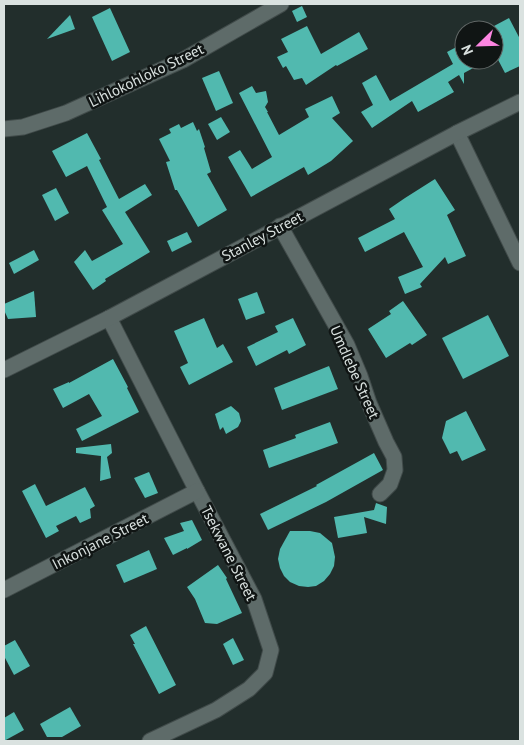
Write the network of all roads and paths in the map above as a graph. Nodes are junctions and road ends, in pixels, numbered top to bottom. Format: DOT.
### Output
graph roads {
  1 [pos="281,4"];
  2 [pos="520,102"];
  3 [pos="4,129"];
  4 [pos="457,132"];
  5 [pos="280,226"];
  6 [pos="520,263"];
  7 [pos="108,318"];
  8 [pos="4,370"];
  9 [pos="197,491"];
  10 [pos="380,494"];
  11 [pos="4,590"];
  12 [pos="150,741"];
  1 -- 3 [label="street, Lihlokohloko Street"];
  2 -- 4 [label="street, Stanley Street"];
  4 -- 5 [label="street, Stanley Street"];
  4 -- 6 [label="street"];
  5 -- 7 [label="street, Stanley Street"];
  5 -- 10 [label="street, Umdlebe Street"];
  7 -- 8 [label="street, Stanley Street"];
  7 -- 9 [label="street, Tsekwane Street"];
  9 -- 11 [label="street, Inkonjane Street"];
  9 -- 12 [label="street, Tsekwane Street"];
}
